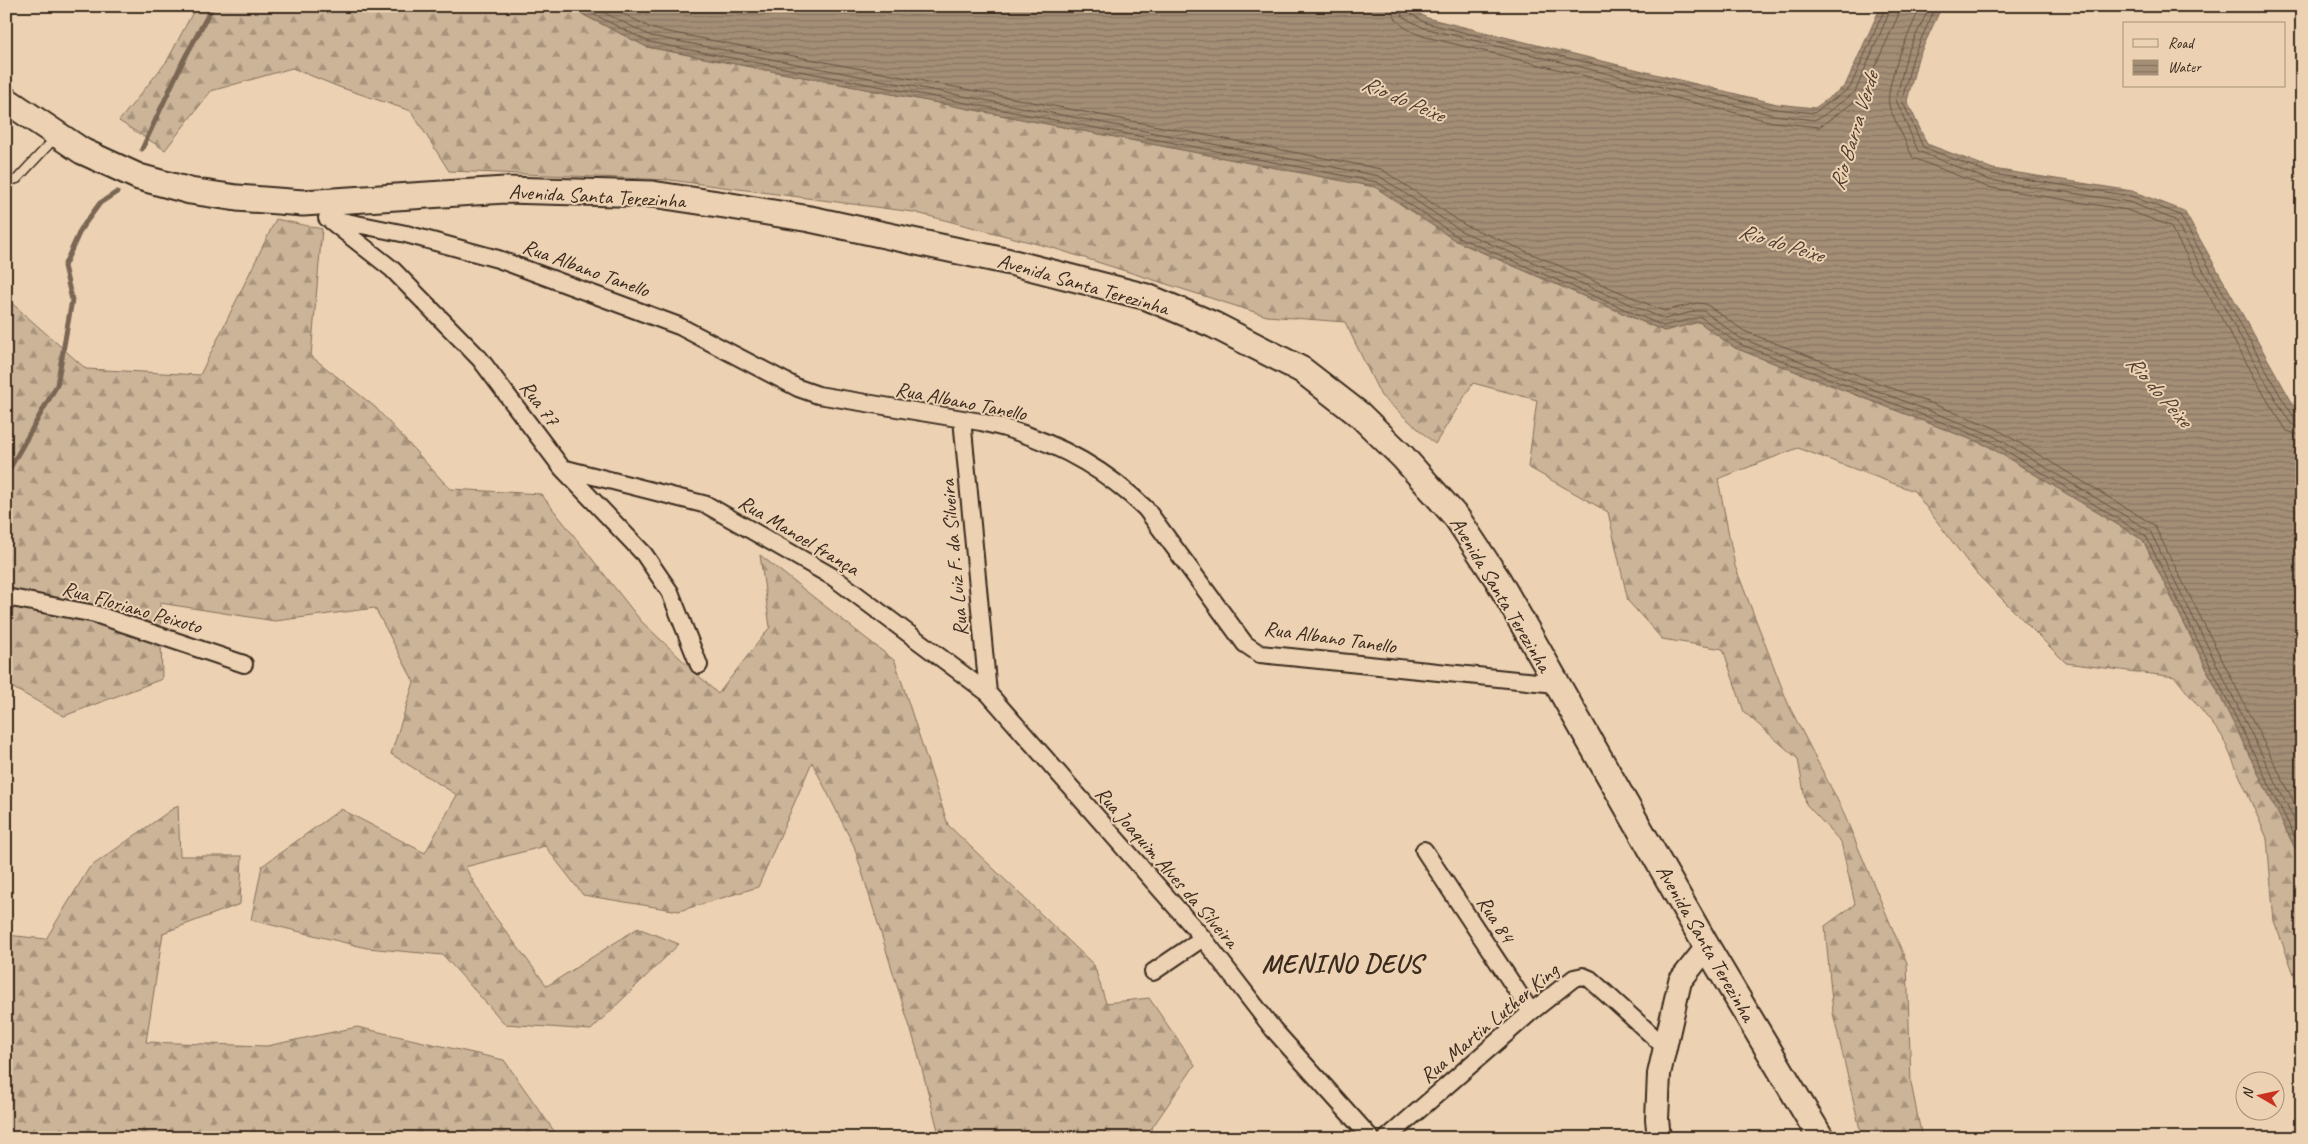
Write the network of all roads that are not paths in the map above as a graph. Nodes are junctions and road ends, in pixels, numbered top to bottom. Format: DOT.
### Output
graph roads {
  1 [pos="6,100"];
  2 [pos="58,135"];
  3 [pos="6,182"];
  4 [pos="303,203"];
  5 [pos="327,218"];
  6 [pos="962,419"];
  7 [pos="562,468"];
  8 [pos="6,598"];
  9 [pos="244,664"];
  10 [pos="699,665"];
  11 [pos="1556,684"];
  12 [pos="988,693"];
  13 [pos="1424,850"];
  14 [pos="1203,938"];
  15 [pos="1708,947"];
  16 [pos="1153,972"];
  17 [pos="1532,1012"];
  18 [pos="1665,1047"];
  19 [pos="1371,1138"];
  20 [pos="1387,1138"];
  21 [pos="1659,1138"];
  22 [pos="1821,1138"];
  1 -- 2 [label="main road, Avenida Santa Terezinha"];
  2 -- 3 [label="lane"];
  2 -- 4 [label="main road, Avenida Santa Terezinha"];
  4 -- 5 [label="street, Rua 77"];
  4 -- 11 [label="main road, Avenida Santa Terezinha"];
  5 -- 6 [label="street, Rua Albano Tanello"];
  5 -- 7 [label="street, Rua 77"];
  6 -- 11 [label="street, Rua Albano Tanello"];
  6 -- 12 [label="street, Rua Luiz F. da Silveira"];
  7 -- 10 [label="street, Rua 77"];
  7 -- 12 [label="street, Rua Manoel frança"];
  8 -- 9 [label="street, Rua Floriano Peixoto"];
  11 -- 15 [label="main road, Avenida Santa Terezinha"];
  12 -- 14 [label="street, Rua Joaquim Alves da Silveira"];
  13 -- 17 [label="street, Rua 84"];
  14 -- 16 [label="street"];
  14 -- 19 [label="street, Rua Joaquim Alves da Silveira"];
  15 -- 18 [label="street"];
  15 -- 22 [label="main road, Avenida Santa Terezinha"];
  17 -- 18 [label="street, Rua Martin Luther King"];
  17 -- 20 [label="street, Rua Martin Luther King"];
  18 -- 21 [label="street"];
}
